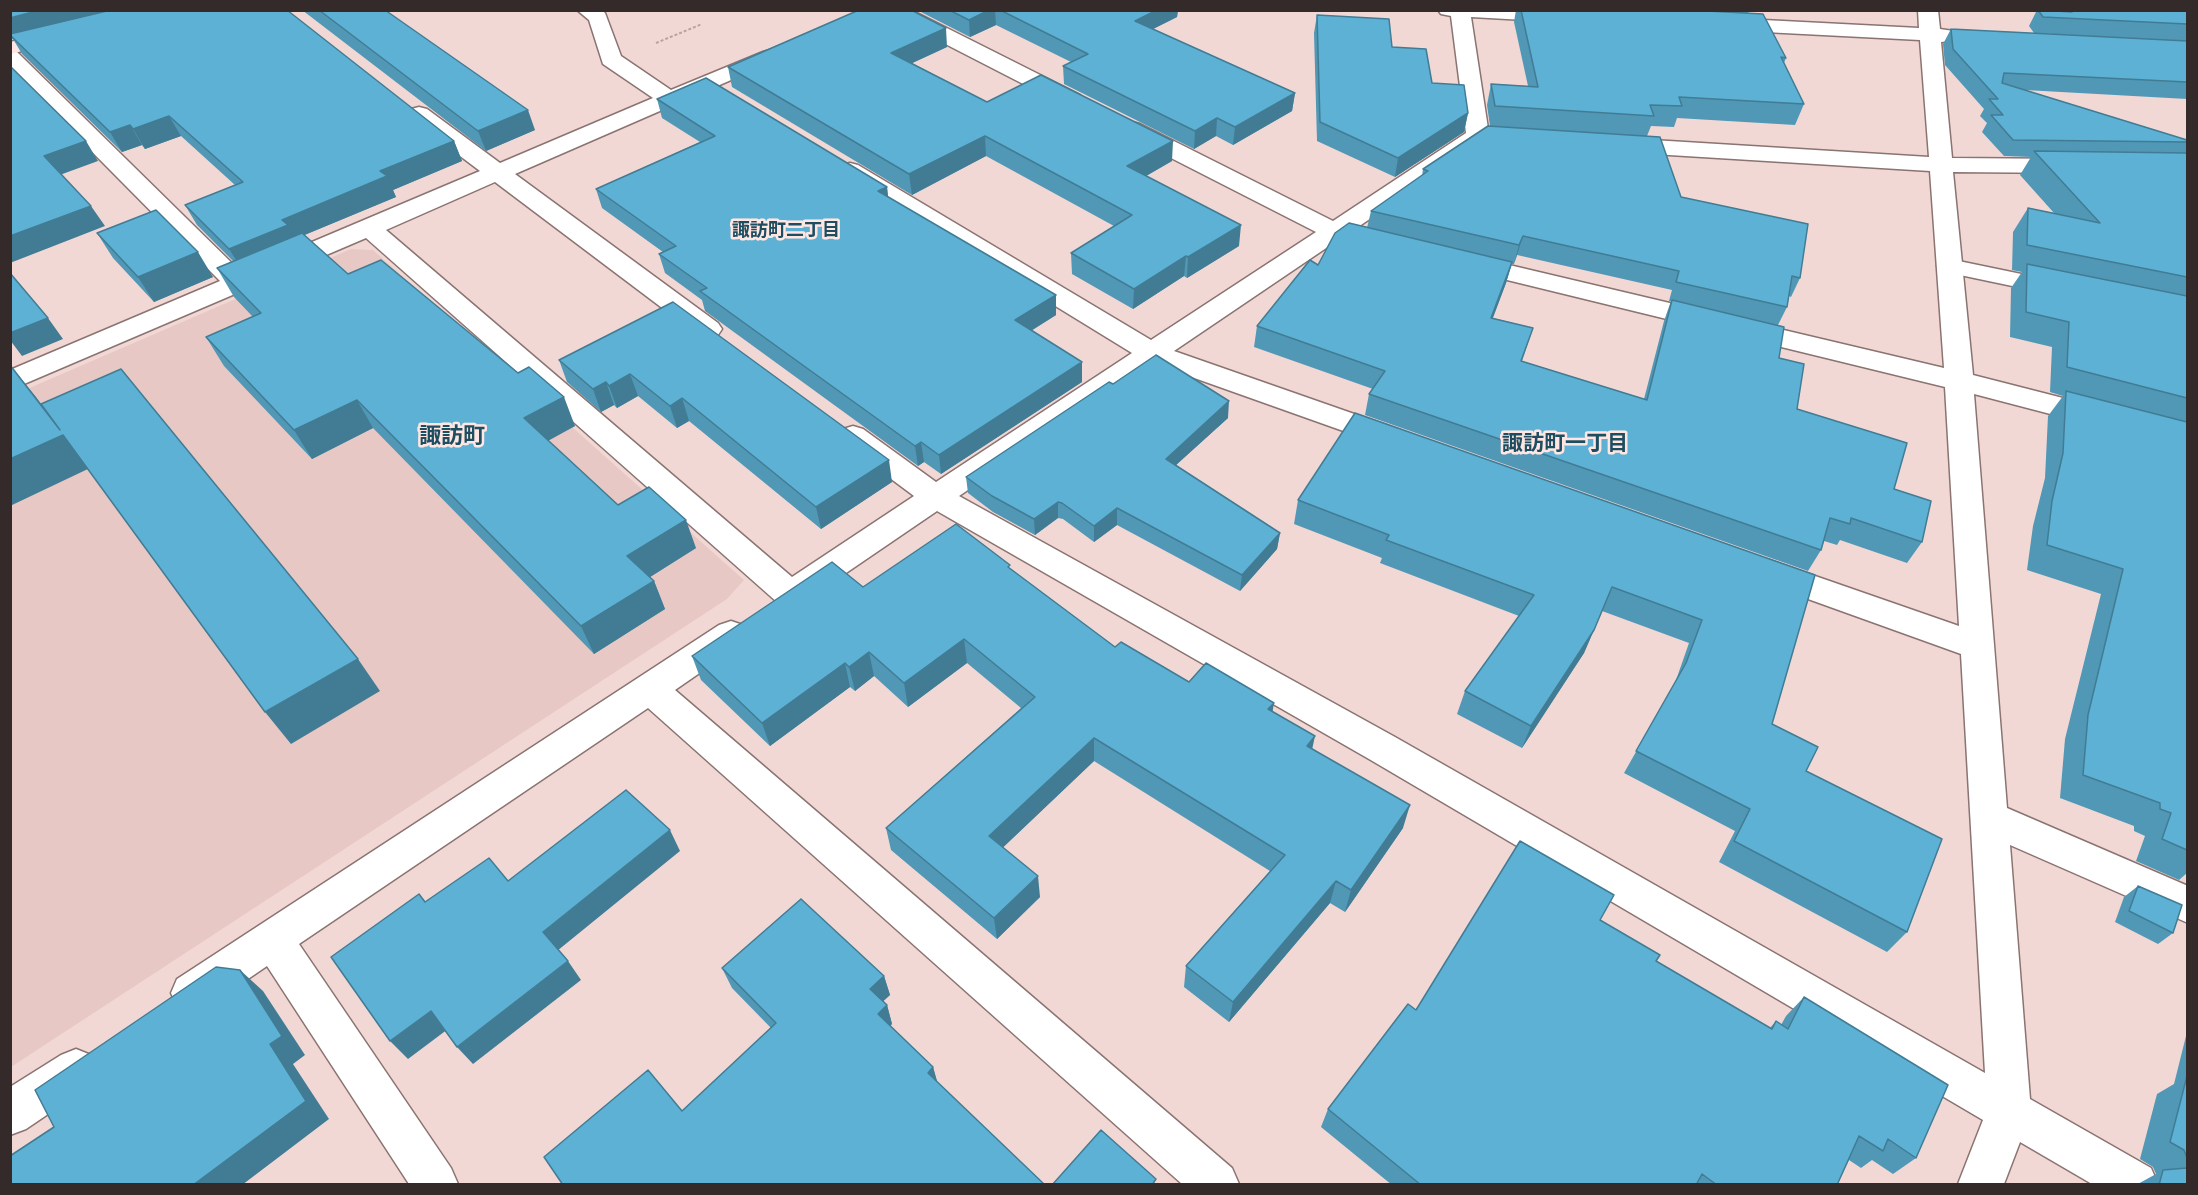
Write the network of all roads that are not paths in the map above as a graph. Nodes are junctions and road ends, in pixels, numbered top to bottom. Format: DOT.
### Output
graph roads {
  1 [pos="587,10"];
  2 [pos="894,10"];
  3 [pos="1448,10"];
  4 [pos="1460,11"];
  5 [pos="1578,17"];
  6 [pos="1930,23"];
  7 [pos="1708,24"];
  8 [pos="79,32"];
  9 [pos="1978,37"];
  10 [pos="792,47"];
  11 [pos="10,48"];
  12 [pos="10,56"];
  13 [pos="707,83"];
  14 [pos="395,96"];
  15 [pos="670,99"];
  16 [pos="735,100"];
  17 [pos="1596,143"];
  18 [pos="830,157"];
  19 [pos="1939,165"];
  20 [pos="2093,166"];
  21 [pos="496,173"];
  22 [pos="369,228"];
  23 [pos="1334,231"];
  24 [pos="1380,242"];
  25 [pos="1449,258"];
  26 [pos="1949,266"];
  27 [pos="238,284"];
  28 [pos="2074,292"];
  29 [pos="735,349"];
  30 [pos="1152,353"];
  31 [pos="10,381"];
  32 [pos="1959,381"];
  33 [pos="831,420"];
  34 [pos="2187,440"];
  35 [pos="1412,446"];
  36 [pos="936,497"];
  37 [pos="1740,562"];
  38 [pos="790,594"];
  39 [pos="1977,646"];
  40 [pos="649,688"];
  41 [pos="1989,818"];
  42 [pos="2187,905"];
  43 [pos="272,939"];
  44 [pos="165,1010"];
  45 [pos="98,1055"];
  46 [pos="2009,1111"];
  47 [pos="10,1113"];
  48 [pos="435,1185"];
  49 [pos="1216,1185"];
  50 [pos="1981,1185"];
  51 [pos="2135,1185"];
  1 -- 15 [label="street"];
  2 -- 23 [label="street"];
  3 -- 4 [label="street"];
  4 -- 5 [label="street"];
  4 -- 23 [label="street"];
  6 -- 7 [label="street"];
  6 -- 9 [label="street"];
  6 -- 19 [label="street"];
  8 -- 11 [label="street"];
  10 -- 13 [label="street"];
  12 -- 27 [label="street"];
  13 -- 15 [label="street"];
  13 -- 16 [label="street"];
  14 -- 21 [label="street"];
  15 -- 21 [label="street"];
  17 -- 19 [label="street"];
  18 -- 30 [label="street"];
  19 -- 20 [label="street"];
  19 -- 26 [label="street"];
  21 -- 22 [label="street"];
  21 -- 29 [label="street"];
  22 -- 27 [label="street"];
  22 -- 38 [label="street"];
  23 -- 24 [label="street"];
  23 -- 30 [label="street"];
  25 -- 32 [label="street"];
  26 -- 28 [label="lane"];
  26 -- 32 [label="street"];
  27 -- 31 [label="street"];
  30 -- 35 [label="street"];
  30 -- 36 [label="street"];
  32 -- 34 [label="street"];
  32 -- 39 [label="street"];
  33 -- 36 [label="street"];
  36 -- 38 [label="street"];
  36 -- 46 [label="street"];
  37 -- 39 [label="street"];
  38 -- 40 [label="street"];
  39 -- 41 [label="street"];
  40 -- 43 [label="street"];
  40 -- 49 [label="street"];
  41 -- 42 [label="street"];
  41 -- 46 [label="street"];
  43 -- 44 [label="street"];
  43 -- 48 [label="street"];
  45 -- 47 [label="street"];
  46 -- 50 [label="street"];
  46 -- 51 [label="street"];
}
